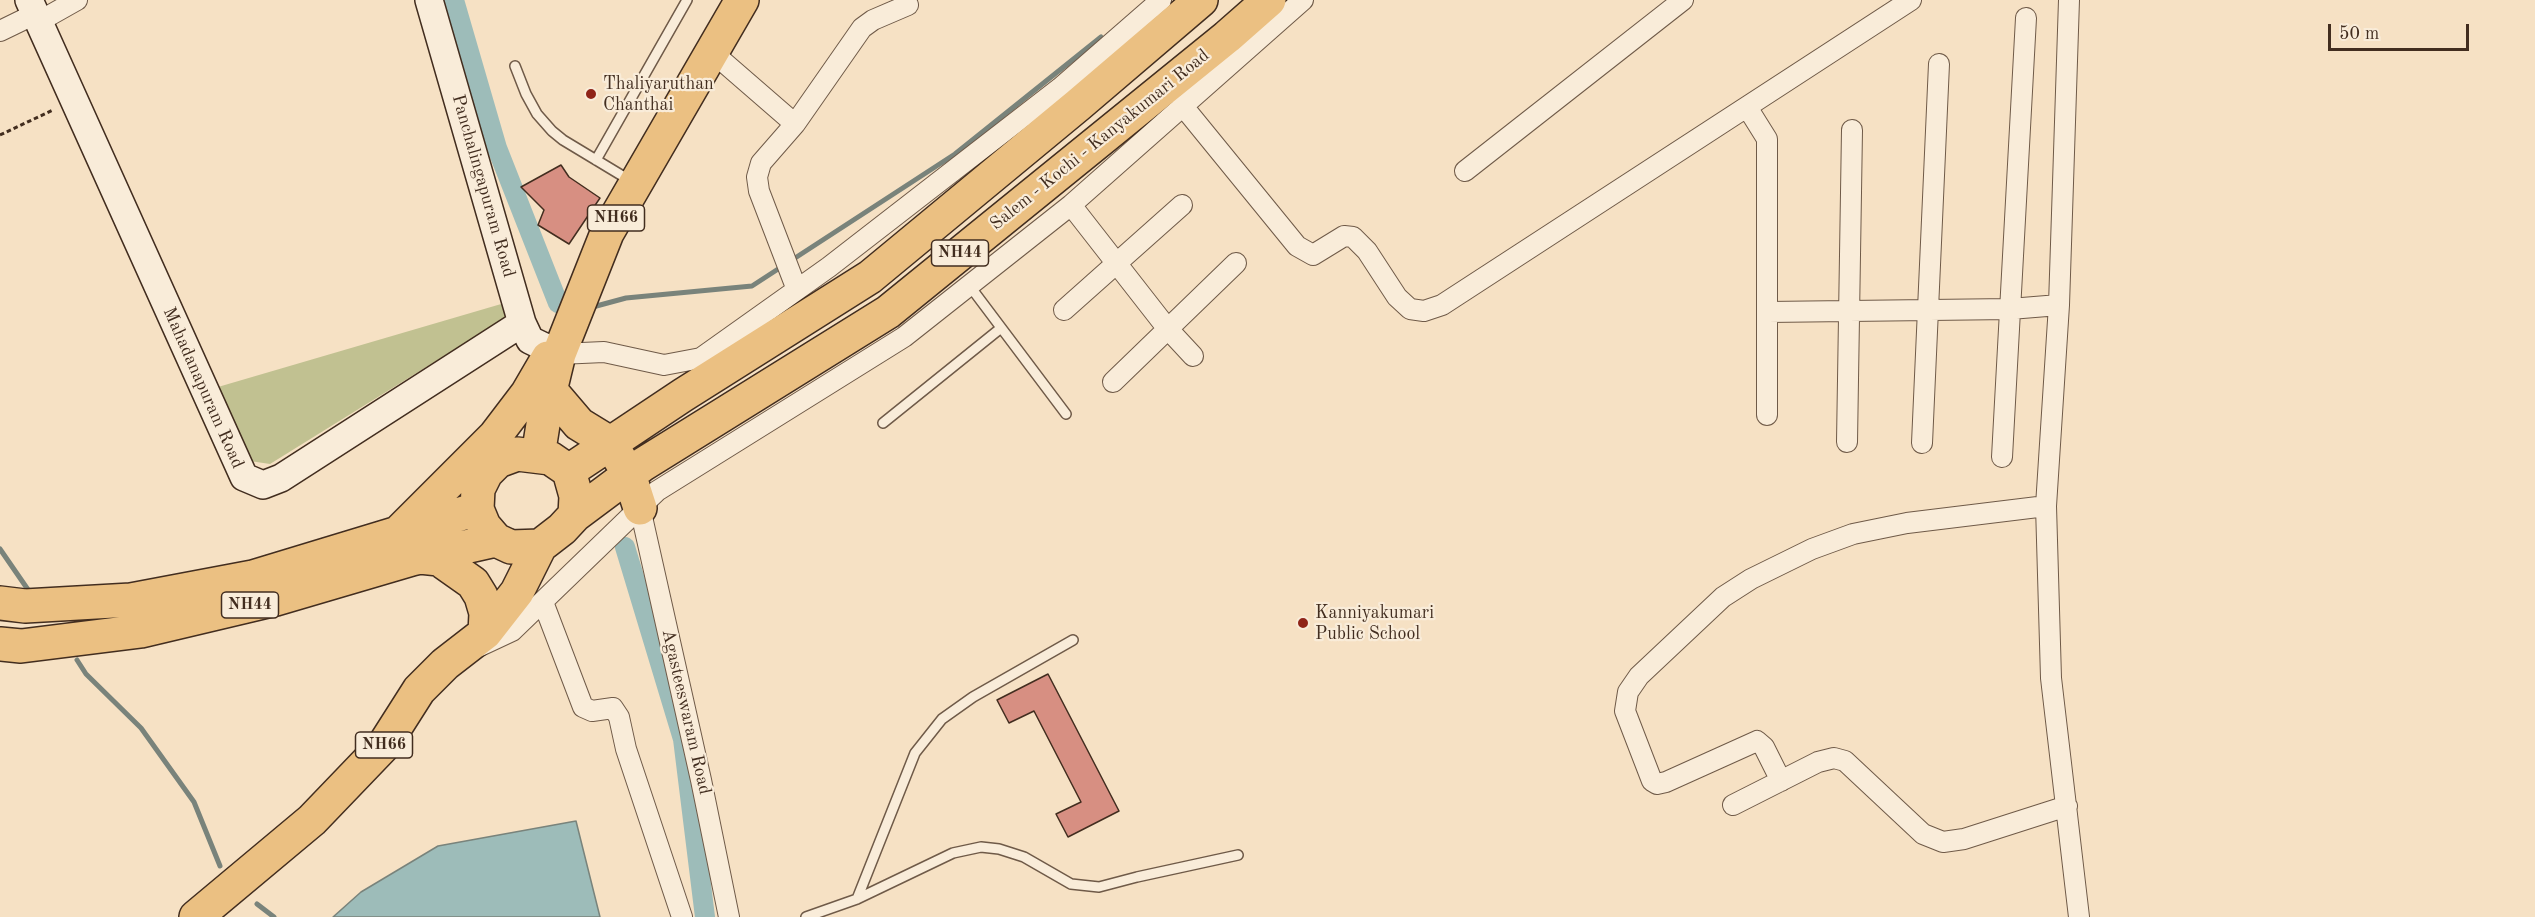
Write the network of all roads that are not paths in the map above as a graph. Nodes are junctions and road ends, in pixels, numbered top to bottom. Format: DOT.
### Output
graph roads {
  1 [pos="77,0"];
  2 [pos="429,0"];
  3 [pos="687,0"];
  4 [pos="742,0"];
  5 [pos="1161,0"];
  6 [pos="1201,0"];
  7 [pos="1269,0"];
  8 [pos="1303,0"];
  9 [pos="1683,0"];
  10 [pos="1911,0"];
  11 [pos="2069,0"];
  12 [pos="908,5"];
  13 [pos="34,12"];
  14 [pos="2026,18"];
  15 [pos="0,31"];
  16 [pos="712,51"];
  17 [pos="1940,64"];
  18 [pos="515,66"];
  19 [pos="1182,105"];
  20 [pos="1747,107"];
  21 [pos="795,124"];
  22 [pos="1852,130"];
  23 [pos="596,160"];
  24 [pos="1465,171"];
  25 [pos="636,184"];
  26 [pos="1071,205"];
  27 [pos="1182,205"];
  28 [pos="1115,263"];
  29 [pos="1236,263"];
  30 [pos="969,285"];
  31 [pos="797,290"];
  32 [pos="2059,305"];
  33 [pos="2010,309"];
  34 [pos="1064,310"];
  35 [pos="1928,310"];
  36 [pos="1849,311"];
  37 [pos="1768,312"];
  38 [pos="522,323"];
  39 [pos="1001,328"];
  40 [pos="1167,328"];
  41 [pos="555,352"];
  42 [pos="1193,356"];
  43 [pos="1113,382"];
  44 [pos="550,390"];
  45 [pos="1066,414"];
  46 [pos="1767,415"];
  47 [pos="883,423"];
  48 [pos="1847,442"];
  49 [pos="610,443"];
  50 [pos="1922,443"];
  51 [pos="538,456"];
  52 [pos="2002,457"];
  53 [pos="569,471"];
  54 [pos="629,474"];
  55 [pos="2046,506"];
  56 [pos="640,508"];
  57 [pos="477,509"];
  58 [pos="575,515"];
  59 [pos="398,533"];
  60 [pos="496,540"];
  61 [pos="540,546"];
  62 [pos="420,557"];
  63 [pos="543,602"];
  64 [pos="0,603"];
  65 [pos="485,633"];
  66 [pos="1073,640"];
  67 [pos="0,644"];
  68 [pos="445,664"];
  69 [pos="1781,781"];
  70 [pos="1733,805"];
  71 [pos="2067,806"];
  72 [pos="1238,855"];
  73 [pos="857,899"];
  74 [pos="196,917"];
  75 [pos="682,917"];
  76 [pos="729,917"];
  77 [pos="806,917"];
  78 [pos="2079,917"];
  1 -- 13 [label="street"];
  2 -- 38 [label="street, Panchalingapuram Road"];
  3 -- 23 [label="lane"];
  4 -- 16 [label="highway, NH66"];
  5 -- 31 [label="street"];
  6 -- 49 [label="highway, NH44"];
  7 -- 54 [label="highway, Salem - Kochi - Kanyakumari Road / NH44"];
  8 -- 19 [label="street"];
  9 -- 24 [label="street"];
  10 -- 20 [label="street"];
  11 -- 32 [label="street"];
  12 -- 21 [label="street"];
  13 -- 15 [label="street"];
  13 -- 38 [label="street, Mahadanapuram Road"];
  14 -- 33 [label="street"];
  16 -- 21 [label="street"];
  16 -- 25 [label="highway, NH66"];
  17 -- 35 [label="street"];
  18 -- 23 [label="lane"];
  19 -- 20 [label="street"];
  19 -- 26 [label="street"];
  20 -- 37 [label="street"];
  21 -- 31 [label="street"];
  22 -- 36 [label="street"];
  23 -- 25 [label="lane"];
  25 -- 41 [label="highway, NH66"];
  26 -- 28 [label="street"];
  26 -- 30 [label="street"];
  27 -- 28 [label="street"];
  28 -- 34 [label="street"];
  28 -- 40 [label="street"];
  29 -- 40 [label="street"];
  30 -- 39 [label="lane"];
  30 -- 56 [label="street"];
  31 -- 41 [label="street"];
  32 -- 33 [label="street"];
  32 -- 55 [label="street"];
  33 -- 35 [label="street"];
  33 -- 52 [label="street"];
  35 -- 36 [label="street"];
  35 -- 50 [label="street"];
  36 -- 37 [label="street"];
  36 -- 48 [label="street"];
  37 -- 46 [label="street"];
  38 -- 41 [label="street, Panchalingapuram Road"];
  39 -- 45 [label="lane"];
  39 -- 47 [label="lane"];
  40 -- 42 [label="street"];
  40 -- 43 [label="street"];
  41 -- 44 [label="highway, NH66"];
  41 -- 59 [label="highway"];
  44 -- 49 [label="highway"];
  44 -- 51 [label="highway, NH66"];
  49 -- 53 [label="highway, NH44"];
  49 -- 54 [label="highway"];
  51 -- 53 [label="highway"];
  51 -- 57 [label="highway"];
  53 -- 58 [label="highway"];
  54 -- 56 [label="highway"];
  54 -- 58 [label="highway, NH44"];
  55 -- 69 [label="street"];
  55 -- 71 [label="street"];
  56 -- 63 [label="street"];
  56 -- 76 [label="street, Agasteeswaram Road"];
  57 -- 59 [label="highway, NH44"];
  57 -- 60 [label="highway"];
  58 -- 61 [label="highway, NH44"];
  59 -- 64 [label="highway, NH44"];
  60 -- 61 [label="highway, NH44"];
  60 -- 62 [label="highway, NH44"];
  61 -- 65 [label="highway, NH66"];
  62 -- 65 [label="highway"];
  62 -- 67 [label="highway, NH44"];
  63 -- 68 [label="street"];
  63 -- 75 [label="street"];
  65 -- 68 [label="highway, NH66"];
  66 -- 73 [label="lane"];
  68 -- 74 [label="highway, NH66"];
  69 -- 70 [label="street"];
  69 -- 71 [label="street"];
  71 -- 78 [label="street"];
  72 -- 73 [label="lane"];
  73 -- 77 [label="lane"];
}
